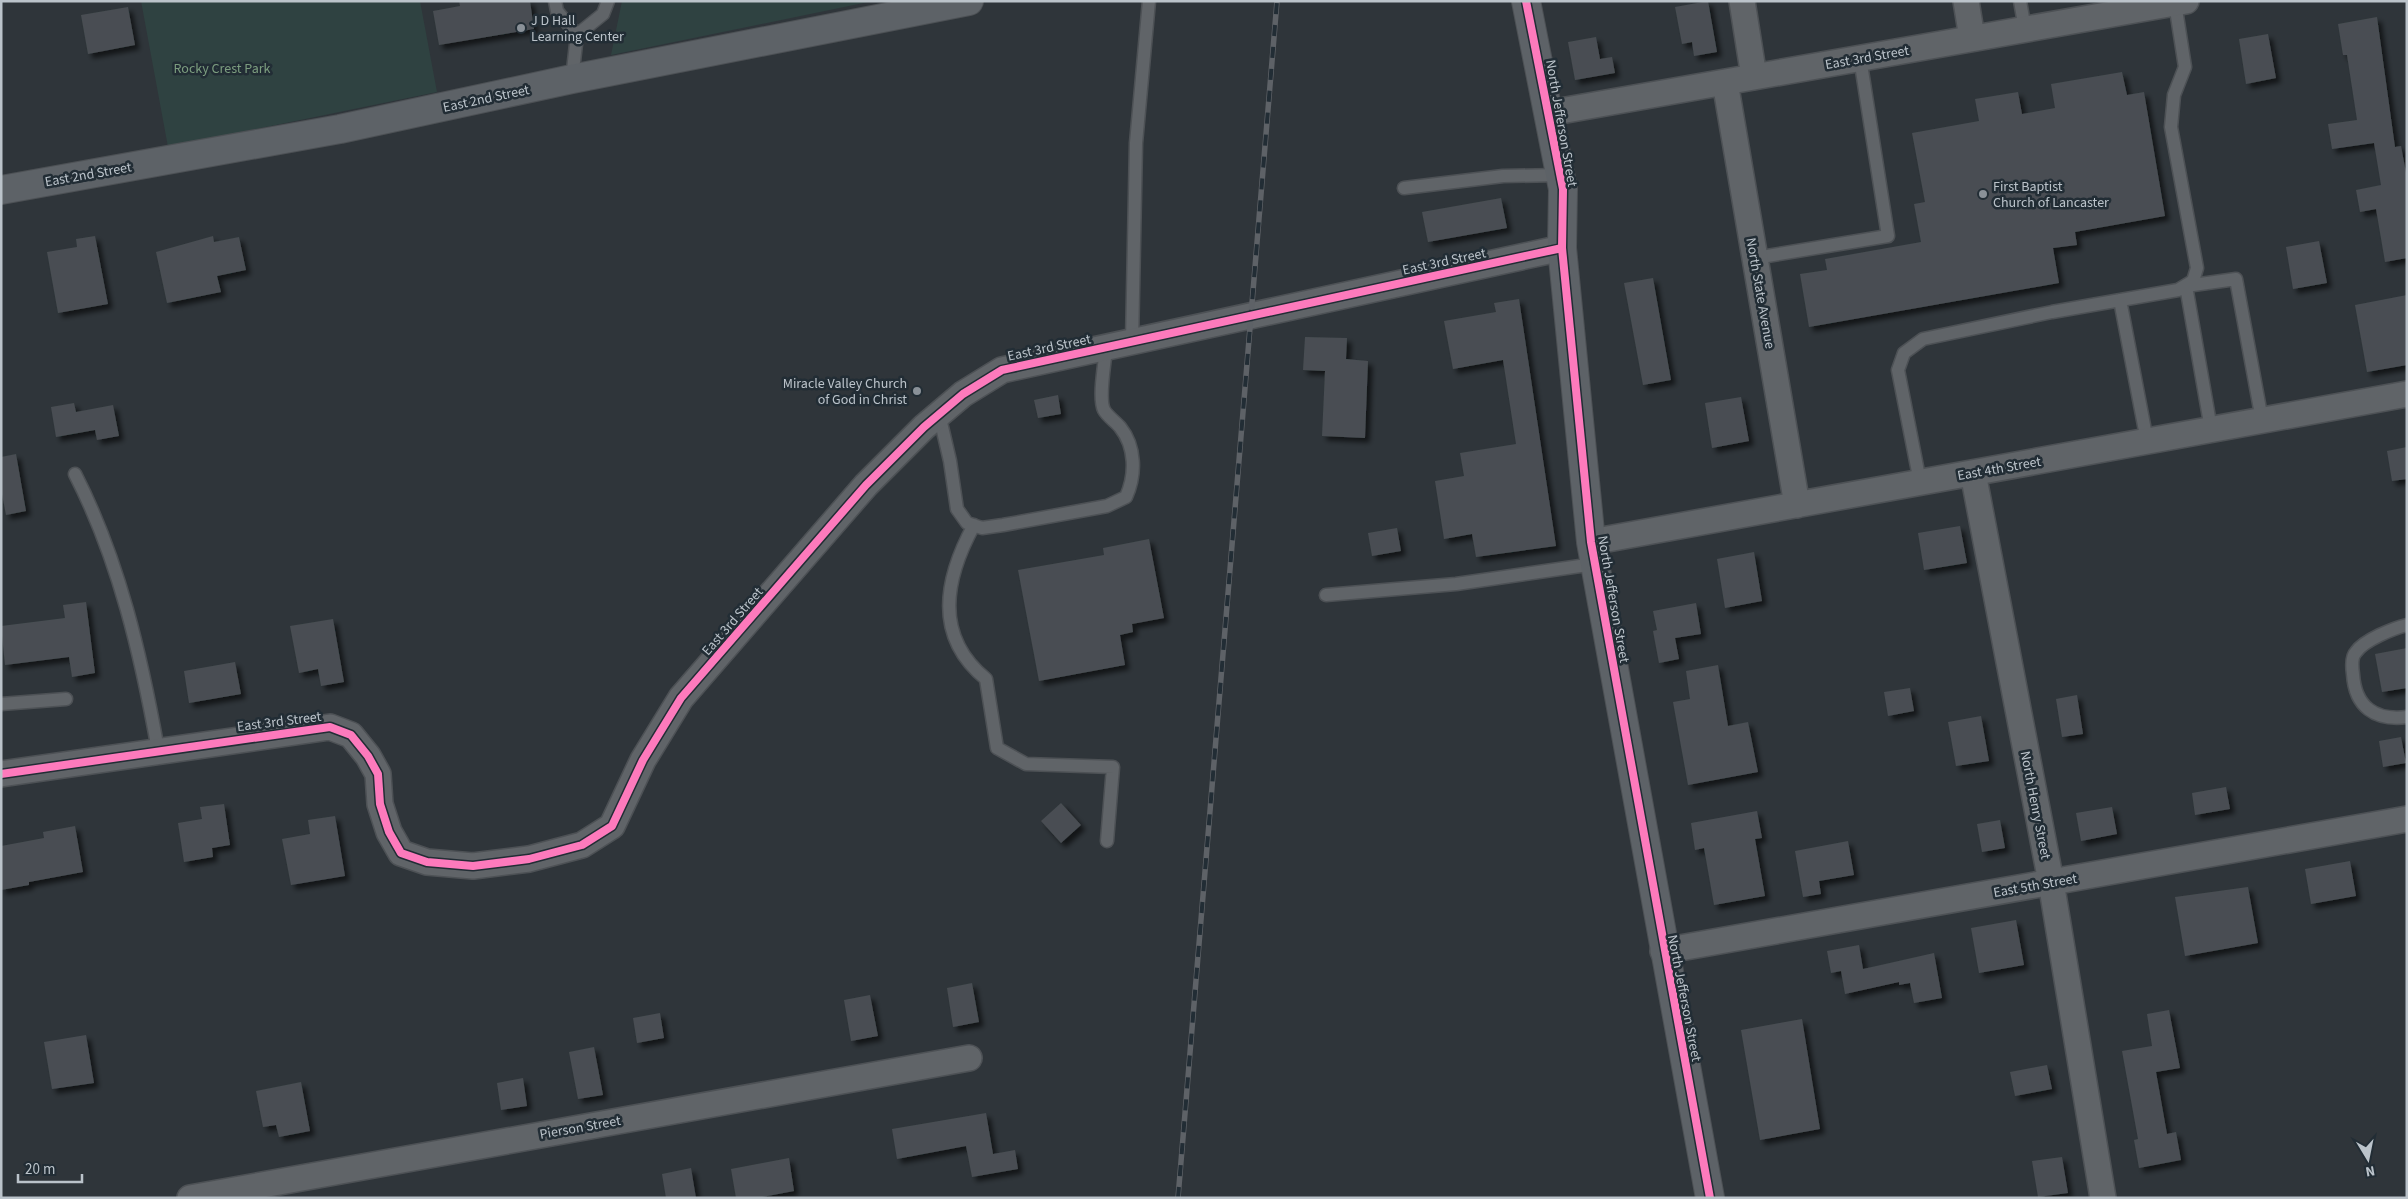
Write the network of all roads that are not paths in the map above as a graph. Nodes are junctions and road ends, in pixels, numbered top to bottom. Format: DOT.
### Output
graph roads {
  1 [pos="555,1"];
  2 [pos="608,1"];
  3 [pos="970,1"];
  4 [pos="1150,1"];
  5 [pos="1526,1"];
  6 [pos="1742,1"];
  7 [pos="1966,1"];
  8 [pos="2020,1"];
  9 [pos="2181,2"];
  10 [pos="2025,29"];
  11 [pos="577,35"];
  12 [pos="1972,38"];
  13 [pos="1860,58"];
  14 [pos="1754,77"];
  15 [pos="572,79"];
  16 [pos="1725,82"];
  17 [pos="1549,112"];
  18 [pos="1560,175"];
  19 [pos="1404,188"];
  20 [pos="1,190"];
  21 [pos="1562,248"];
  22 [pos="1755,258"];
  23 [pos="2186,286"];
  24 [pos="2120,300"];
  25 [pos="1132,342"];
  26 [pos="1106,348"];
  27 [pos="2407,394"];
  28 [pos="939,414"];
  29 [pos="2262,420"];
  30 [pos="2211,430"];
  31 [pos="2147,441"];
  32 [pos="1973,472"];
  33 [pos="75,474"];
  34 [pos="1920,482"];
  35 [pos="1797,504"];
  36 [pos="974,525"];
  37 [pos="1592,553"];
  38 [pos="1326,596"];
  39 [pos="2407,625"];
  40 [pos="66,699"];
  41 [pos="1,704"];
  42 [pos="2407,717"];
  43 [pos="158,750"];
  44 [pos="1,774"];
  45 [pos="2407,819"];
  46 [pos="1107,841"];
  47 [pos="2051,882"];
  48 [pos="1663,951"];
  49 [pos="969,1058"];
  50 [pos="190,1198"];
  51 [pos="1710,1198"];
  52 [pos="2102,1198"];
  1 -- 11 [label="lane"];
  2 -- 11 [label="lane"];
  3 -- 15 [label="street, East 2nd Street"];
  4 -- 25 [label="lane"];
  5 -- 17 [label="street, North Jefferson Street"];
  6 -- 14 [label="street"];
  7 -- 12 [label="street"];
  8 -- 10 [label="lane"];
  9 -- 10 [label="street, East 3rd Street"];
  9 -- 23 [label="lane"];
  10 -- 12 [label="street, East 3rd Street"];
  11 -- 15 [label="lane"];
  12 -- 13 [label="street, East 3rd Street"];
  13 -- 14 [label="street, East 3rd Street"];
  13 -- 22 [label="lane"];
  14 -- 16 [label="street, East 3rd Street"];
  15 -- 20 [label="street, East 2nd Street"];
  16 -- 17 [label="street, East 3rd Street"];
  16 -- 22 [label="street, North State Avenue"];
  17 -- 18 [label="street, North Jefferson Street"];
  18 -- 19 [label="lane"];
  18 -- 21 [label="street, North Jefferson Street"];
  21 -- 25 [label="street, East 3rd Street"];
  21 -- 37 [label="street, North Jefferson Street"];
  22 -- 35 [label="street, North State Avenue"];
  23 -- 24 [label="lane"];
  23 -- 29 [label="lane"];
  23 -- 30 [label="lane"];
  24 -- 31 [label="lane"];
  24 -- 34 [label="lane"];
  25 -- 26 [label="street, East 3rd Street"];
  26 -- 28 [label="street, East 3rd Street"];
  26 -- 36 [label="lane"];
  27 -- 29 [label="street, East 4th Street"];
  28 -- 36 [label="lane"];
  28 -- 43 [label="street, East 3rd Street"];
  29 -- 30 [label="street, East 4th Street"];
  30 -- 31 [label="street, East 4th Street"];
  31 -- 32 [label="street, East 4th Street"];
  32 -- 34 [label="street, East 4th Street"];
  32 -- 47 [label="street, North Henry Street"];
  33 -- 43 [label="lane"];
  34 -- 35 [label="street, East 4th Street"];
  35 -- 37 [label="street, East 4th Street"];
  36 -- 46 [label="lane"];
  37 -- 38 [label="lane"];
  37 -- 48 [label="street, North Jefferson Street"];
  39 -- 42 [label="lane"];
  40 -- 41 [label="lane"];
  43 -- 44 [label="street, East 3rd Street"];
  45 -- 47 [label="street, East 5th Street"];
  47 -- 48 [label="street, East 5th Street"];
  47 -- 52 [label="street, North Henry Street"];
  48 -- 51 [label="street, North Jefferson Street"];
  49 -- 50 [label="street, Pierson Street"];
}
